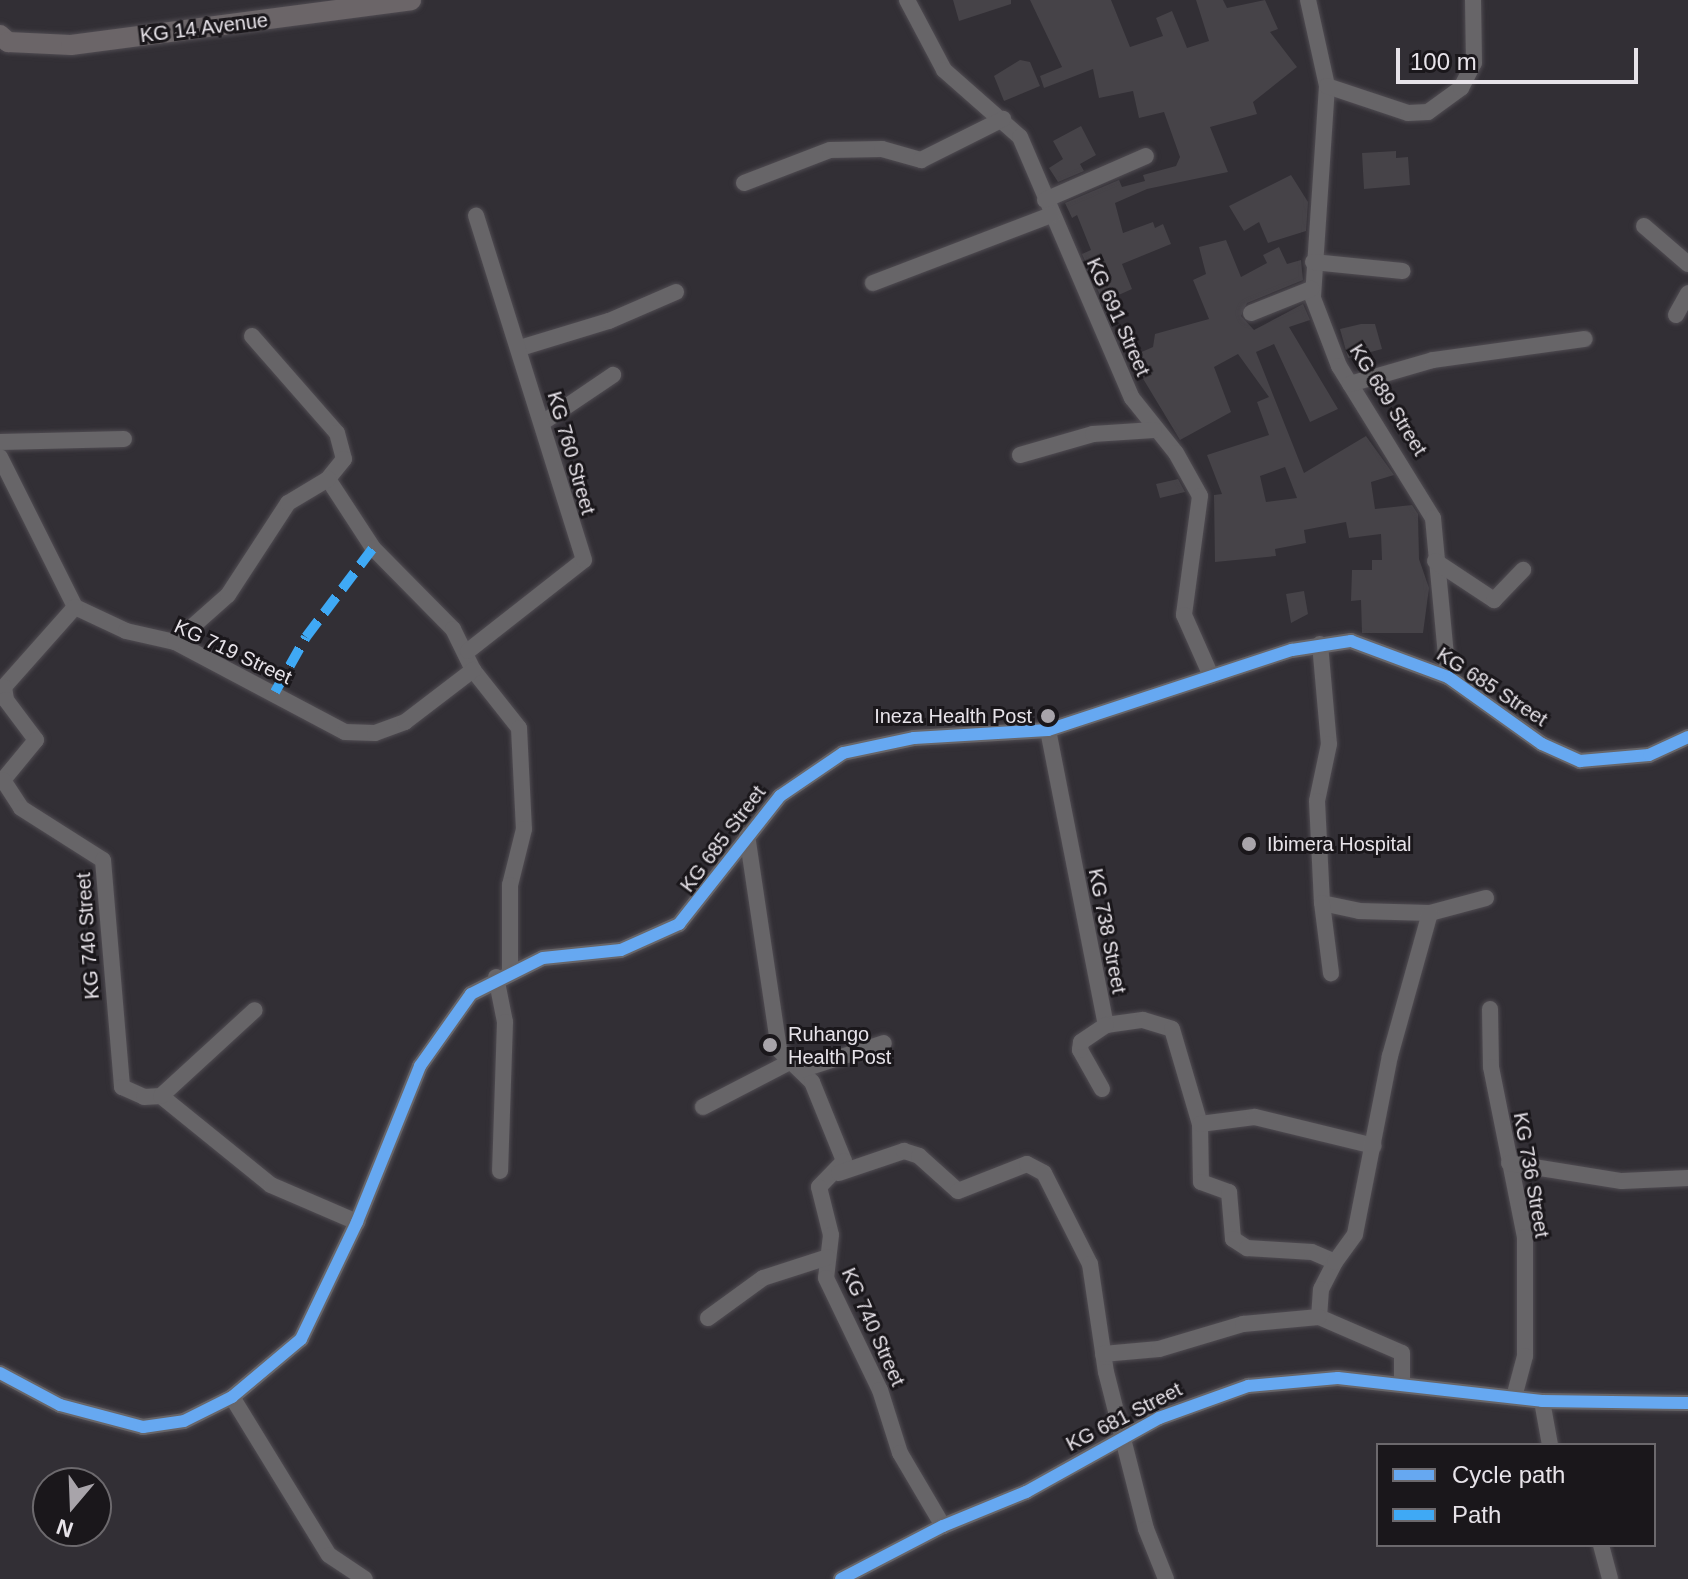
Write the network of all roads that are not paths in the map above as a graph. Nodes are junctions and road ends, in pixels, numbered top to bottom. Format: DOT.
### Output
graph roads {
  1 [pos="411,0"];
  2 [pos="907,0"];
  3 [pos="1308,0"];
  4 [pos="1473,0"];
  5 [pos="3,40"];
  6 [pos="1327,86"];
  7 [pos="1003,119"];
  8 [pos="1146,156"];
  9 [pos="744,183"];
  10 [pos="1048,207"];
  11 [pos="476,216"];
  12 [pos="1644,226"];
  13 [pos="1313,262"];
  14 [pos="1688,264"];
  15 [pos="1403,271"];
  16 [pos="873,283"];
  17 [pos="1311,289"];
  18 [pos="676,292"];
  19 [pos="1688,293"];
  20 [pos="1251,313"];
  21 [pos="1676,315"];
  22 [pos="252,336"];
  23 [pos="1585,339"];
  24 [pos="520,348"];
  25 [pos="613,375"];
  26 [pos="1350,384"];
  27 [pos="542,423"];
  28 [pos="1154,430"];
  29 [pos="124,439"];
  30 [pos="0,442"];
  31 [pos="1020,455"];
  32 [pos="0,457"];
  33 [pos="328,479"];
  34 [pos="1435,561"];
  35 [pos="1523,570"];
  36 [pos="75,607"];
  37 [pos="175,642"];
  38 [pos="1320,644"];
  39 [pos="468,651"];
  40 [pos="473,670"];
  41 [pos="1211,676"];
  42 [pos="1448,677"];
  43 [pos="1048,730"];
  44 [pos="1688,737"];
  45 [pos="747,835"];
  46 [pos="1486,898"];
  47 [pos="1322,903"];
  48 [pos="1430,913"];
  49 [pos="503,973"];
  50 [pos="1331,973"];
  51 [pos="1490,1009"];
  52 [pos="255,1010"];
  53 [pos="1106,1025"];
  54 [pos="884,1043"];
  55 [pos="794,1067"];
  56 [pos="1102,1089"];
  57 [pos="161,1096"];
  58 [pos="703,1107"];
  59 [pos="1200,1124"];
  60 [pos="1374,1146"];
  61 [pos="1509,1163"];
  62 [pos="500,1171"];
  63 [pos="839,1173"];
  64 [pos="1688,1178"];
  65 [pos="357,1222"];
  66 [pos="828,1257"];
  67 [pos="1335,1262"];
  68 [pos="1319,1317"];
  69 [pos="708,1318"];
  70 [pos="1103,1354"];
  71 [pos="0,1373"];
  72 [pos="1402,1385"];
  73 [pos="232,1397"];
  74 [pos="1514,1397"];
  75 [pos="1542,1401"];
  76 [pos="1688,1403"];
  77 [pos="1124,1436"];
  78 [pos="1550,1443"];
  79 [pos="943,1526"];
  80 [pos="1602,1547"];
  81 [pos="365,1579"];
  82 [pos="841,1579"];
  83 [pos="1166,1579"];
  84 [pos="1610,1579"];
  1 -- 5 [label="main road, KG 14 Avenue"];
  2 -- 7 [label="street, KG 691 Street"];
  3 -- 6 [label="street, KG 689 Street"];
  4 -- 6 [label="street"];
  6 -- 13 [label="street, KG 689 Street"];
  7 -- 9 [label="street"];
  7 -- 10 [label="street, KG 691 Street"];
  8 -- 10 [label="street"];
  10 -- 16 [label="street"];
  10 -- 28 [label="street, KG 691 Street"];
  11 -- 24 [label="street, KG 760 Street"];
  12 -- 14 [label="street"];
  13 -- 15 [label="street"];
  13 -- 17 [label="street, KG 689 Street"];
  17 -- 20 [label="street"];
  17 -- 26 [label="street, KG 689 Street"];
  18 -- 24 [label="street"];
  19 -- 21 [label="street"];
  22 -- 33 [label="street"];
  23 -- 26 [label="street"];
  24 -- 27 [label="street, KG 760 Street"];
  25 -- 27 [label="street"];
  26 -- 34 [label="street, KG 689 Street"];
  27 -- 39 [label="street, KG 760 Street"];
  28 -- 31 [label="street"];
  28 -- 41 [label="street, KG 691 Street"];
  29 -- 30 [label="street"];
  32 -- 36 [label="street"];
  33 -- 37 [label="street"];
  33 -- 39 [label="street"];
  34 -- 35 [label="street"];
  34 -- 42 [label="street, KG 689 Street"];
  36 -- 37 [label="street, KG 719 Street"];
  36 -- 57 [label="street, KG 746 Street"];
  37 -- 40 [label="street, KG 719 Street"];
  38 -- 41 [label="street, KG 685 Street"];
  38 -- 42 [label="street, KG 685 Street"];
  38 -- 47 [label="street"];
  39 -- 40 [label="street"];
  40 -- 49 [label="street"];
  41 -- 43 [label="street, KG 685 Street"];
  42 -- 44 [label="street, KG 685 Street"];
  43 -- 45 [label="street, KG 685 Street"];
  43 -- 53 [label="street, KG 738 Street"];
  45 -- 49 [label="street, KG 685 Street"];
  45 -- 55 [label="street"];
  46 -- 48 [label="street"];
  47 -- 48 [label="street"];
  47 -- 50 [label="street"];
  48 -- 60 [label="street"];
  49 -- 62 [label="street"];
  49 -- 65 [label="street, KG 685 Street"];
  51 -- 61 [label="street, KG 736 Street"];
  52 -- 57 [label="street"];
  53 -- 56 [label="street"];
  53 -- 59 [label="street, KG 738 Street"];
  54 -- 55 [label="street"];
  55 -- 58 [label="street"];
  55 -- 63 [label="street"];
  57 -- 65 [label="street, KG 746 Street"];
  59 -- 60 [label="street"];
  59 -- 67 [label="street, KG 738 Street"];
  60 -- 67 [label="street"];
  61 -- 64 [label="street"];
  61 -- 74 [label="street, KG 736 Street"];
  63 -- 66 [label="street, KG 740 Street"];
  63 -- 70 [label="street"];
  65 -- 73 [label="street, KG 685 Street"];
  66 -- 69 [label="street"];
  66 -- 79 [label="street, KG 740 Street"];
  67 -- 68 [label="street"];
  68 -- 70 [label="street"];
  68 -- 72 [label="street"];
  70 -- 77 [label="street"];
  71 -- 73 [label="street, KG 685 Street"];
  72 -- 74 [label="street, KG 681 Street"];
  72 -- 77 [label="street, KG 681 Street"];
  73 -- 81 [label="street"];
  74 -- 75 [label="street, KG 681 Street"];
  75 -- 76 [label="street, KG 681 Street"];
  75 -- 78 [label="street"];
  77 -- 79 [label="street, KG 681 Street"];
  77 -- 83 [label="street"];
  79 -- 82 [label="street, KG 681 Street"];
  80 -- 84 [label="street"];
}
